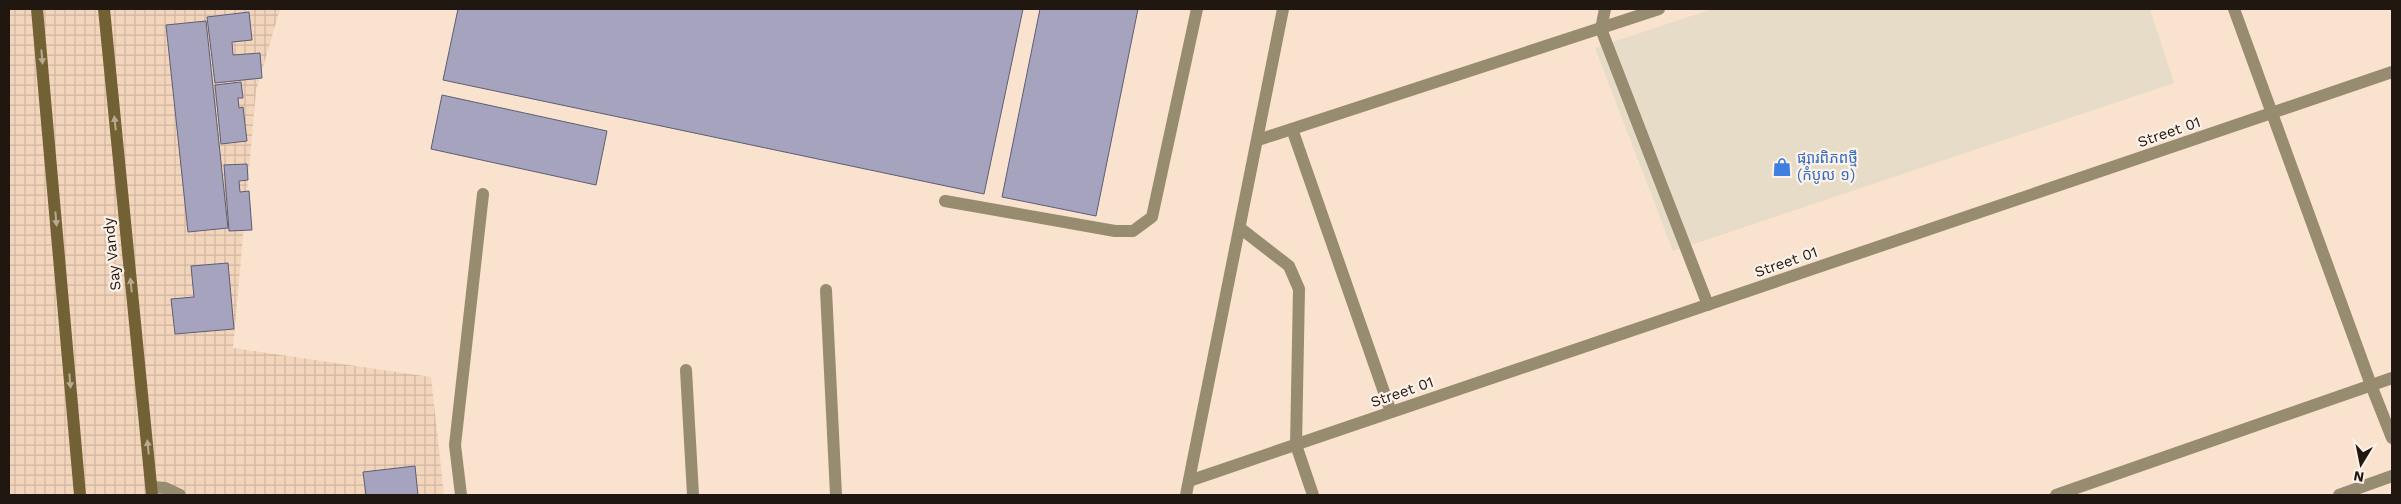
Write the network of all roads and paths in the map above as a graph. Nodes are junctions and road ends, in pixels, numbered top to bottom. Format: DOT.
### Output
graph roads {
  1 [pos="37,9"];
  2 [pos="104,9"];
  3 [pos="1197,9"];
  4 [pos="1283,9"];
  5 [pos="1605,9"];
  6 [pos="1659,9"];
  7 [pos="2234,9"];
  8 [pos="1602,29"];
  9 [pos="2392,72"];
  10 [pos="2272,114"];
  11 [pos="1292,129"];
  12 [pos="1258,140"];
  13 [pos="483,194"];
  14 [pos="945,201"];
  15 [pos="1240,228"];
  16 [pos="826,290"];
  17 [pos="1708,305"];
  18 [pos="686,370"];
  19 [pos="2392,378"];
  20 [pos="2371,385"];
  21 [pos="1391,412"];
  22 [pos="2392,438"];
  23 [pos="1296,445"];
  24 [pos="2392,476"];
  25 [pos="1189,481"];
  26 [pos="152,491"];
  27 [pos="80,495"];
  28 [pos="180,495"];
  29 [pos="461,495"];
  30 [pos="693,495"];
  31 [pos="836,495"];
  32 [pos="1186,495"];
  33 [pos="1313,495"];
  34 [pos="2056,495"];
  35 [pos="2339,495"];
  1 -- 27 [label="street, one-way"];
  26 -- 2 [label="street, Say Vandy, one-way"];
  3 -- 14 [label="street"];
  4 -- 12 [label="street"];
  5 -- 8 [label="street"];
  6 -- 8 [label="street"];
  7 -- 10 [label="street"];
  8 -- 11 [label="street"];
  8 -- 17 [label="street"];
  9 -- 10 [label="street, Street 01"];
  10 -- 17 [label="street, Street 01"];
  10 -- 20 [label="street"];
  11 -- 12 [label="street"];
  11 -- 21 [label="street"];
  12 -- 15 [label="street"];
  13 -- 29 [label="street"];
  15 -- 23 [label="street"];
  15 -- 25 [label="street"];
  16 -- 31 [label="street"];
  17 -- 21 [label="street, Street 01"];
  18 -- 30 [label="street"];
  19 -- 20 [label="street"];
  20 -- 22 [label="street"];
  20 -- 34 [label="street"];
  21 -- 23 [label="street, Street 01"];
  23 -- 25 [label="street, Street 01"];
  23 -- 33 [label="street"];
  24 -- 35 [label="street"];
  25 -- 32 [label="street"];
  26 -- 28 [label="street"];
}
